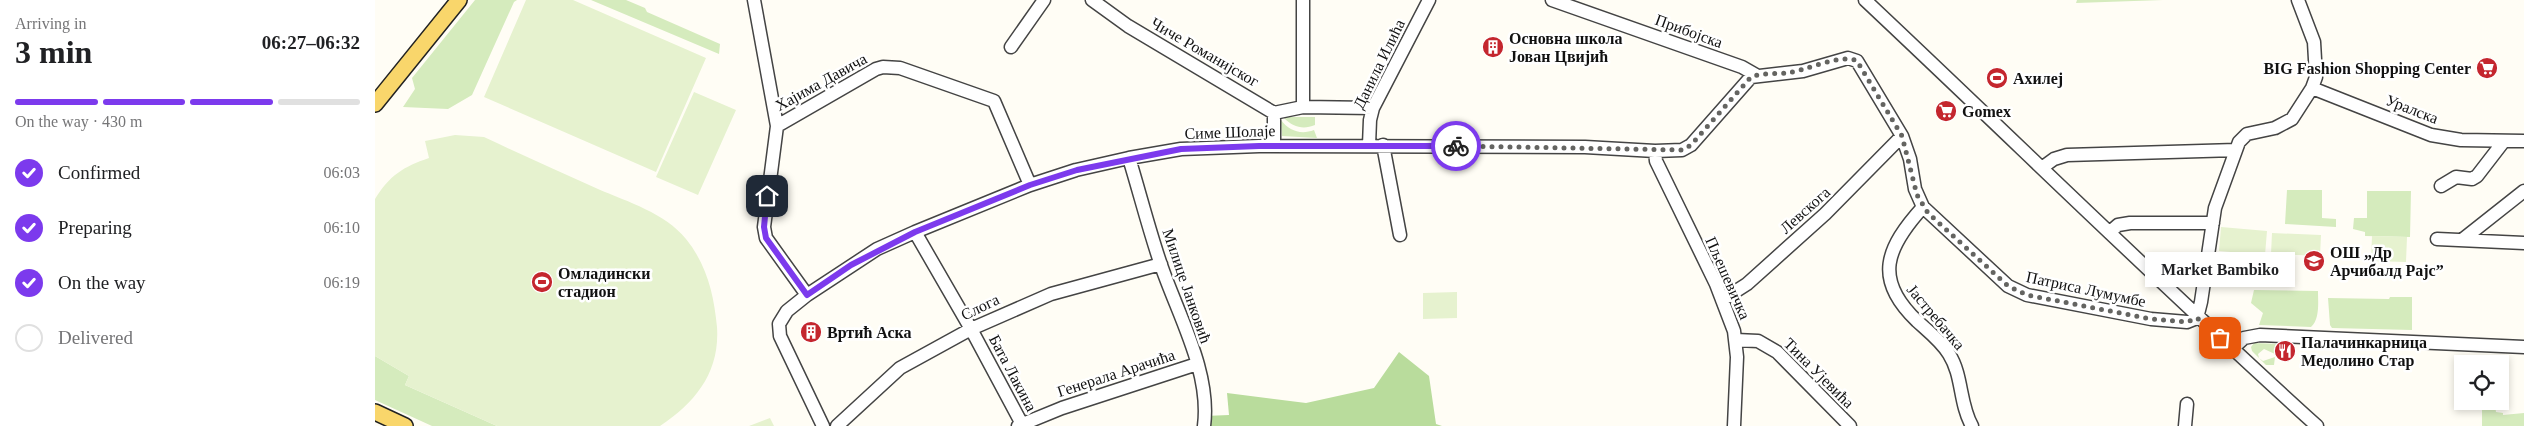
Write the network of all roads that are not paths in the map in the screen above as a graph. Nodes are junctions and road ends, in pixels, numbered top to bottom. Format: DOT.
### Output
graph roads {
  1 [pos="459,0"];
  2 [pos="754,0"];
  3 [pos="1044,0"];
  4 [pos="1092,0"];
  5 [pos="1303,0"];
  6 [pos="1429,0"];
  7 [pos="1552,0"];
  8 [pos="1865,0"];
  9 [pos="2298,0"];
  10 [pos="1011,47"];
  11 [pos="1756,75"];
  12 [pos="2312,88"];
  13 [pos="375,104"];
  14 [pos="1303,107"];
  15 [pos="1373,108"];
  16 [pos="1274,113"];
  17 [pos="777,126"];
  18 [pos="1902,136"];
  19 [pos="2504,141"];
  20 [pos="2524,141"];
  21 [pos="1369,145"];
  22 [pos="1383,145"];
  23 [pos="1274,146"];
  24 [pos="2236,150"];
  25 [pos="1655,151"];
  26 [pos="1129,158"];
  27 [pos="2043,167"];
  28 [pos="1030,185"];
  29 [pos="2441,186"];
  30 [pos="2524,191"];
  31 [pos="1923,207"];
  32 [pos="2213,223"];
  33 [pos="915,232"];
  34 [pos="2110,232"];
  35 [pos="1400,235"];
  36 [pos="2437,240"];
  37 [pos="2462,240"];
  38 [pos="2524,242"];
  39 [pos="1161,264"];
  40 [pos="807,295"];
  41 [pos="1723,300"];
  42 [pos="2197,318"];
  43 [pos="971,329"];
  44 [pos="1736,340"];
  45 [pos="2524,347"];
  46 [pos="2232,349"];
  47 [pos="1197,364"];
  48 [pos="2187,404"];
  49 [pos="375,412"];
  50 [pos="1021,425"];
  51 [pos="405,426"];
  52 [pos="823,426"];
  53 [pos="837,426"];
  54 [pos="1204,426"];
  55 [pos="1734,426"];
  56 [pos="1849,426"];
  57 [pos="1972,426"];
  58 [pos="2185,426"];
  59 [pos="2317,426"];
  1 -- 13 [label="main road"];
  2 -- 17 [label="street"];
  3 -- 10 [label="street"];
  4 -- 16 [label="street, Чиче Романијског"];
  5 -- 14 [label="street"];
  6 -- 15 [label="street, Данила Илића"];
  7 -- 11 [label="street, Прибојска"];
  8 -- 27 [label="street"];
  9 -- 12 [label="street"];
  11 -- 18 [label="street, Патриса Лумумбе"];
  11 -- 25 [label="street, Симе Шолаје"];
  12 -- 19 [label="street, Уралска"];
  12 -- 24 [label="street"];
  14 -- 15 [label="street"];
  14 -- 16 [label="street"];
  15 -- 21 [label="street, Данила Илића"];
  16 -- 23 [label="street"];
  17 -- 28 [label="street, Хајима Давича"];
  17 -- 40 [label="street"];
  18 -- 31 [label="street, Патриса Лумумбе"];
  18 -- 41 [label="street, Левскога"];
  19 -- 20 [label="street, Уралска"];
  19 -- 29 [label="street"];
  21 -- 22 [label="street, Симе Шолаје"];
  21 -- 23 [label="street, Симе Шолаје"];
  22 -- 25 [label="street, Симе Шолаје"];
  22 -- 35 [label="street"];
  23 -- 26 [label="street, Симе Шолаје"];
  24 -- 27 [label="street"];
  24 -- 32 [label="street"];
  25 -- 41 [label="street, Пљешевичка"];
  26 -- 28 [label="street, Симе Шолаје"];
  26 -- 39 [label="street, Милице Јанковић"];
  27 -- 34 [label="street"];
  28 -- 33 [label="street, Симе Шолаје"];
  30 -- 37 [label="street"];
  31 -- 42 [label="street, Патриса Лумумбе"];
  31 -- 57 [label="street, Јастребачка"];
  32 -- 34 [label="street"];
  32 -- 42 [label="street"];
  33 -- 40 [label="street, Симе Шолаје"];
  33 -- 43 [label="street, Бата Лакина"];
  34 -- 42 [label="street"];
  36 -- 37 [label="street"];
  37 -- 38 [label="street"];
  39 -- 43 [label="street, Слога"];
  39 -- 47 [label="street, Милице Јанковић"];
  40 -- 52 [label="street, Симе Шолаје"];
  41 -- 44 [label="street, Пљешевичка"];
  42 -- 46 [label="street"];
  43 -- 50 [label="street, Бата Лакина"];
  43 -- 53 [label="street, Слога"];
  44 -- 55 [label="street, Пљешевичка"];
  44 -- 56 [label="street, Тина Ујевића"];
  45 -- 46 [label="street"];
  46 -- 59 [label="street"];
  47 -- 50 [label="street, Генерала Арачића"];
  47 -- 54 [label="street, Милице Јанковић"];
  48 -- 58 [label="street"];
  49 -- 51 [label="main road"];
}
